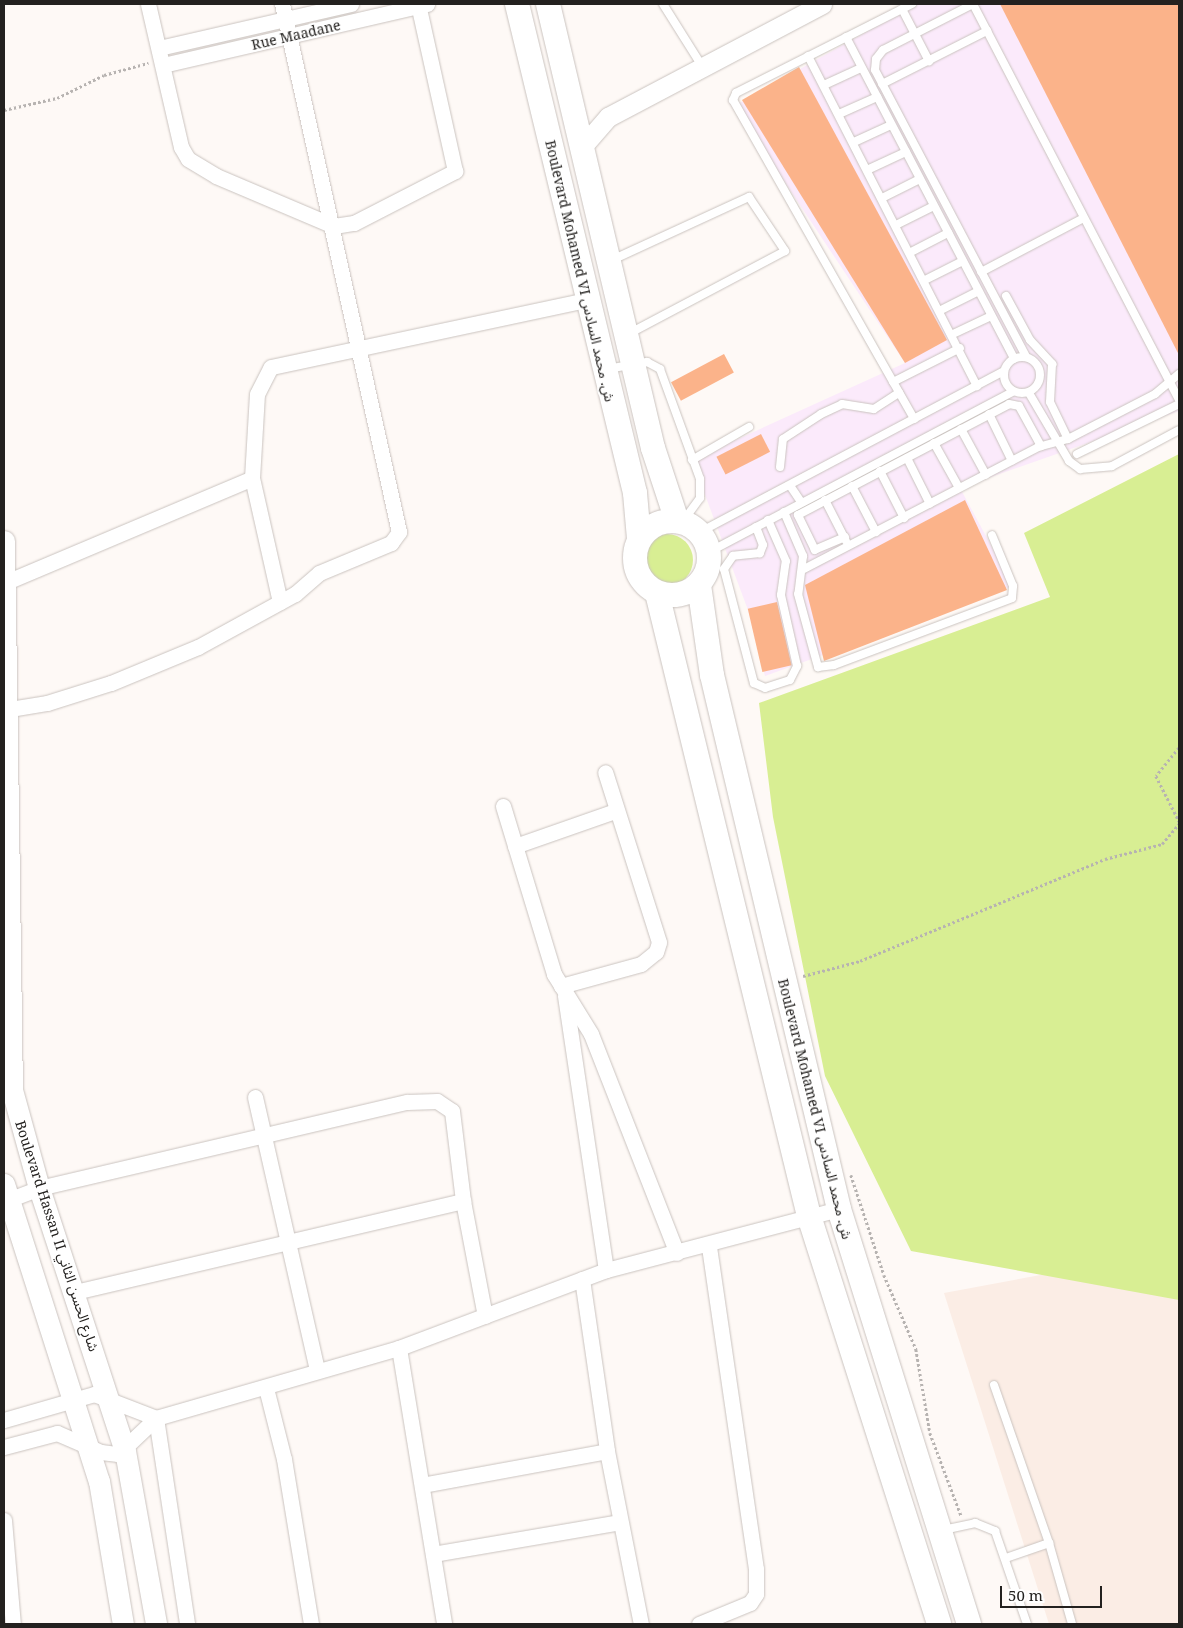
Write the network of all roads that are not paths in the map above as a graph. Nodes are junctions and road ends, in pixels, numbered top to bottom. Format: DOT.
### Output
graph roads {
  1 [pos="148,4"];
  2 [pos="282,4"];
  3 [pos="351,4"];
  4 [pos="517,4"];
  5 [pos="548,4"];
  6 [pos="663,4"];
  7 [pos="822,4"];
  8 [pos="912,4"];
  9 [pos="973,4"];
  10 [pos="422,5"];
  11 [pos="902,9"];
  12 [pos="285,20"];
  13 [pos="987,31"];
  14 [pos="915,34"];
  15 [pos="289,37"];
  16 [pos="846,38"];
  17 [pos="808,56"];
  18 [pos="161,58"];
  19 [pos="929,61"];
  20 [pos="702,66"];
  21 [pos="861,68"];
  22 [pos="882,84"];
  23 [pos="824,86"];
  24 [pos="877,97"];
  25 [pos="574,111"];
  26 [pos="839,114"];
  27 [pos="608,117"];
  28 [pos="891,125"];
  29 [pos="854,142"];
  30 [pos="582,147"];
  31 [pos="906,152"];
  32 [pos="868,170"];
  33 [pos="920,179"];
  34 [pos="882,198"];
  35 [pos="934,206"];
  36 [pos="1084,218"];
  37 [pos="896,225"];
  38 [pos="334,226"];
  39 [pos="948,233"];
  40 [pos="910,252"];
  41 [pos="610,261"];
  42 [pos="963,261"];
  43 [pos="981,272"];
  44 [pos="926,280"];
  45 [pos="979,291"];
  46 [pos="1006,296"];
  47 [pos="587,300"];
  48 [pos="941,310"];
  49 [pos="991,316"];
  50 [pos="954,334"];
  51 [pos="627,335"];
  52 [pos="960,348"];
  53 [pos="360,350"];
  54 [pos="1026,357"];
  55 [pos="1014,359"];
  56 [pos="634,363"];
  57 [pos="604,370"];
  58 [pos="1004,371"];
  59 [pos="1179,374"];
  60 [pos="1168,379"];
  61 [pos="892,382"];
  62 [pos="977,386"];
  63 [pos="1013,392"];
  64 [pos="1029,393"];
  65 [pos="899,394"];
  66 [pos="1179,400"];
  67 [pos="1179,404"];
  68 [pos="989,414"];
  69 [pos="914,419"];
  70 [pos="749,427"];
  71 [pos="961,429"];
  72 [pos="1179,430"];
  73 [pos="1068,439"];
  74 [pos="1058,442"];
  75 [pos="934,443"];
  76 [pos="1041,446"];
  77 [pos="1077,454"];
  78 [pos="907,458"];
  79 [pos="692,460"];
  80 [pos="1012,461"];
  81 [pos="780,467"];
  82 [pos="880,472"];
  83 [pos="986,475"];
  84 [pos="252,478"];
  85 [pos="791,486"];
  86 [pos="852,486"];
  87 [pos="959,488"];
  88 [pos="825,500"];
  89 [pos="801,502"];
  90 [pos="930,504"];
  91 [pos="784,512"];
  92 [pos="904,518"];
  93 [pos="768,520"];
  94 [pos="756,527"];
  95 [pos="692,531"];
  96 [pos="876,532"];
  97 [pos="992,535"];
  98 [pos="844,538"];
  99 [pos="639,539"];
  100 [pos="4,541"];
  101 [pos="849,546"];
  102 [pos="802,570"];
  103 [pos="4,583"];
  104 [pos="699,585"];
  105 [pos="657,593"];
  106 [pos="280,602"];
  107 [pos="720,708"];
  108 [pos="4,710"];
  109 [pos="690,717"];
  110 [pos="605,772"];
  111 [pos="503,806"];
  112 [pos="615,811"];
  113 [pos="6,824"];
  114 [pos="515,846"];
  115 [pos="563,990"];
  116 [pos="255,1097"];
  117 [pos="262,1136"];
  118 [pos="39,1188"];
  119 [pos="6,1192"];
  120 [pos="462,1201"];
  121 [pos="838,1209"];
  122 [pos="809,1216"];
  123 [pos="286,1240"];
  124 [pos="709,1245"];
  125 [pos="677,1253"];
  126 [pos="606,1270"];
  127 [pos="582,1279"];
  128 [pos="75,1292"];
  129 [pos="485,1316"];
  130 [pos="400,1348"];
  131 [pos="317,1371"];
  132 [pos="994,1385"];
  133 [pos="266,1388"];
  134 [pos="109,1396"];
  135 [pos="74,1399"];
  136 [pos="156,1418"];
  137 [pos="4,1420"];
  138 [pos="86,1443"];
  139 [pos="4,1447"];
  140 [pos="126,1451"];
  141 [pos="607,1451"];
  142 [pos="422,1485"];
  143 [pos="4,1520"];
  144 [pos="620,1522"];
  145 [pos="939,1532"];
  146 [pos="1049,1543"];
  147 [pos="433,1554"];
  148 [pos="1006,1558"];
  149 [pos="8,1607"];
  150 [pos="13,1624"];
  151 [pos="123,1624"];
  152 [pos="156,1624"];
  153 [pos="187,1624"];
  154 [pos="311,1624"];
  155 [pos="444,1624"];
  156 [pos="641,1624"];
  157 [pos="699,1624"];
  158 [pos="939,1624"];
  159 [pos="969,1624"];
  160 [pos="1027,1624"];
  161 [pos="1072,1624"];
  1 -- 18 [label="street"];
  2 -- 12 [label="street"];
  3 -- 12 [label="street, Rue Maadane"];
  4 -- 47 [label="main road, Boulevard Mohamed VI ش. محمد السادس"];
  5 -- 25 [label="main road"];
  6 -- 20 [label="lane"];
  7 -- 20 [label="street"];
  8 -- 11 [label="lane"];
  9 -- 13 [label="lane"];
  9 -- 14 [label="lane"];
  10 -- 15 [label="street, Rue Maadane"];
  10 -- 38 [label="street"];
  11 -- 14 [label="lane"];
  11 -- 16 [label="lane"];
  12 -- 15 [label="street"];
  12 -- 18 [label="street, Rue Maadane"];
  13 -- 19 [label="lane"];
  13 -- 36 [label="lane"];
  14 -- 19 [label="lane"];
  14 -- 22 [label="lane"];
  15 -- 18 [label="street, Rue Maadane"];
  15 -- 38 [label="street"];
  16 -- 17 [label="lane"];
  16 -- 21 [label="lane"];
  17 -- 23 [label="lane"];
  17 -- 61 [label="lane"];
  18 -- 38 [label="street"];
  19 -- 22 [label="lane"];
  20 -- 27 [label="street"];
  21 -- 23 [label="lane"];
  21 -- 24 [label="lane"];
  22 -- 43 [label="lane"];
  23 -- 26 [label="lane"];
  24 -- 26 [label="lane"];
  24 -- 28 [label="lane"];
  25 -- 27 [label="street"];
  25 -- 30 [label="main road"];
  26 -- 29 [label="lane"];
  27 -- 30 [label="street"];
  28 -- 29 [label="lane"];
  28 -- 31 [label="lane"];
  29 -- 32 [label="lane"];
  30 -- 41 [label="main road"];
  31 -- 32 [label="lane"];
  31 -- 33 [label="lane"];
  32 -- 34 [label="lane"];
  33 -- 34 [label="lane"];
  33 -- 35 [label="lane"];
  34 -- 37 [label="lane"];
  35 -- 37 [label="lane"];
  35 -- 39 [label="lane"];
  36 -- 43 [label="lane"];
  36 -- 60 [label="lane"];
  37 -- 40 [label="lane"];
  38 -- 53 [label="street"];
  39 -- 40 [label="lane"];
  39 -- 42 [label="lane"];
  40 -- 44 [label="lane"];
  41 -- 51 [label="main road"];
  41 -- 51 [label="lane"];
  42 -- 44 [label="lane"];
  42 -- 45 [label="lane"];
  43 -- 54 [label="lane"];
  44 -- 48 [label="lane"];
  45 -- 48 [label="lane"];
  45 -- 49 [label="lane"];
  46 -- 73 [label="lane"];
  47 -- 53 [label="street"];
  47 -- 57 [label="main road, Boulevard Mohamed VI ش. محمد السادس"];
  48 -- 50 [label="lane"];
  49 -- 50 [label="lane"];
  49 -- 55 [label="lane"];
  50 -- 52 [label="lane"];
  51 -- 56 [label="main road"];
  52 -- 61 [label="lane"];
  52 -- 62 [label="lane"];
  53 -- 84 [label="street"];
  53 -- 106 [label="street"];
  54 -- 55 [label="lane"];
  54 -- 64 [label="lane"];
  55 -- 58 [label="lane"];
  56 -- 57 [label="lane"];
  56 -- 79 [label="lane"];
  56 -- 95 [label="main road"];
  57 -- 99 [label="main road, Boulevard Mohamed VI ش. محمد السادس"];
  58 -- 62 [label="lane"];
  58 -- 63 [label="lane"];
  59 -- 60 [label="lane"];
  60 -- 66 [label="lane"];
  60 -- 73 [label="lane"];
  61 -- 65 [label="lane"];
  62 -- 69 [label="lane"];
  63 -- 64 [label="lane"];
  63 -- 89 [label="lane"];
  64 -- 74 [label="lane"];
  65 -- 69 [label="lane"];
  65 -- 81 [label="lane"];
  67 -- 77 [label="lane"];
  68 -- 71 [label="lane"];
  68 -- 76 [label="lane"];
  68 -- 80 [label="lane"];
  69 -- 85 [label="lane"];
  70 -- 79 [label="lane"];
  71 -- 75 [label="lane"];
  71 -- 83 [label="lane"];
  72 -- 74 [label="lane"];
  73 -- 74 [label="lane"];
  74 -- 76 [label="lane"];
  75 -- 78 [label="lane"];
  75 -- 87 [label="lane"];
  76 -- 80 [label="lane"];
  78 -- 82 [label="lane"];
  78 -- 90 [label="lane"];
  79 -- 95 [label="lane"];
  80 -- 83 [label="lane"];
  82 -- 86 [label="lane"];
  82 -- 92 [label="lane"];
  83 -- 87 [label="lane"];
  84 -- 103 [label="street"];
  84 -- 106 [label="street"];
  85 -- 89 [label="lane"];
  85 -- 95 [label="lane"];
  86 -- 88 [label="lane"];
  86 -- 96 [label="lane"];
  87 -- 90 [label="lane"];
  88 -- 98 [label="lane"];
  88 -- 98 [label="lane"];
  89 -- 91 [label="lane"];
  90 -- 92 [label="lane"];
  91 -- 93 [label="lane"];
  91 -- 102 [label="lane"];
  92 -- 96 [label="lane"];
  93 -- 94 [label="lane"];
  93 -- 94 [label="lane"];
  94 -- 95 [label="lane"];
  95 -- 99 [label="main road"];
  95 -- 104 [label="main road"];
  96 -- 101 [label="lane"];
  97 -- 102 [label="lane"];
  98 -- 101 [label="lane"];
  99 -- 105 [label="main road"];
  100 -- 103 [label="main road, Boulevard Hassan II شارع الحسن الثاني"];
  101 -- 102 [label="lane"];
  103 -- 108 [label="main road, Boulevard Hassan II شارع الحسن الثاني"];
  104 -- 105 [label="main road"];
  104 -- 107 [label="main road, Boulevard Mohamed VI ش. محمد السادس"];
  105 -- 109 [label="main road"];
  106 -- 108 [label="street"];
  107 -- 109 [label="main road"];
  107 -- 121 [label="main road, Boulevard Mohamed VI ش. محمد السادس"];
  108 -- 113 [label="main road, Boulevard Hassan II شارع الحسن الثاني"];
  109 -- 122 [label="main road"];
  110 -- 112 [label="street"];
  111 -- 114 [label="street"];
  112 -- 114 [label="street"];
  112 -- 115 [label="street"];
  113 -- 118 [label="main road, Boulevard Hassan II شارع الحسن الثاني"];
  114 -- 115 [label="street"];
  115 -- 125 [label="street"];
  115 -- 126 [label="street"];
  116 -- 117 [label="street"];
  117 -- 118 [label="street"];
  117 -- 120 [label="street"];
  117 -- 123 [label="street"];
  118 -- 119 [label="street"];
  118 -- 128 [label="main road, Boulevard Hassan II شارع الحسن الثاني"];
  119 -- 135 [label="main road"];
  120 -- 123 [label="street"];
  120 -- 129 [label="street"];
  121 -- 122 [label="street"];
  121 -- 145 [label="main road, Boulevard Mohamed VI ش. محمد السادس"];
  122 -- 124 [label="street"];
  122 -- 158 [label="main road"];
  123 -- 128 [label="street"];
  123 -- 131 [label="street"];
  124 -- 125 [label="street"];
  124 -- 157 [label="street"];
  125 -- 126 [label="street"];
  126 -- 127 [label="street"];
  127 -- 129 [label="street"];
  127 -- 141 [label="street"];
  128 -- 134 [label="main road, Boulevard Hassan II شارع الحسن الثاني"];
  129 -- 130 [label="street"];
  130 -- 131 [label="street"];
  130 -- 142 [label="street"];
  131 -- 133 [label="street"];
  132 -- 146 [label="lane"];
  133 -- 136 [label="street"];
  133 -- 154 [label="street"];
  134 -- 135 [label="street"];
  134 -- 136 [label="street"];
  134 -- 140 [label="main road, Boulevard Hassan II شارع الحسن الثاني"];
  135 -- 137 [label="street"];
  135 -- 138 [label="main road"];
  136 -- 140 [label="street"];
  136 -- 153 [label="street"];
  138 -- 139 [label="street"];
  138 -- 140 [label="street"];
  138 -- 151 [label="main road"];
  140 -- 152 [label="main road, Boulevard Hassan II شارع الحسن الثاني"];
  141 -- 142 [label="street"];
  141 -- 144 [label="street"];
  142 -- 147 [label="street"];
  143 -- 149 [label="street"];
  144 -- 147 [label="street"];
  144 -- 156 [label="street"];
  145 -- 148 [label="lane"];
  145 -- 159 [label="main road, Boulevard Mohamed VI ش. محمد السادس"];
  146 -- 148 [label="lane"];
  146 -- 161 [label="lane"];
  147 -- 155 [label="street"];
  148 -- 160 [label="lane"];
  149 -- 150 [label="street"];
}
